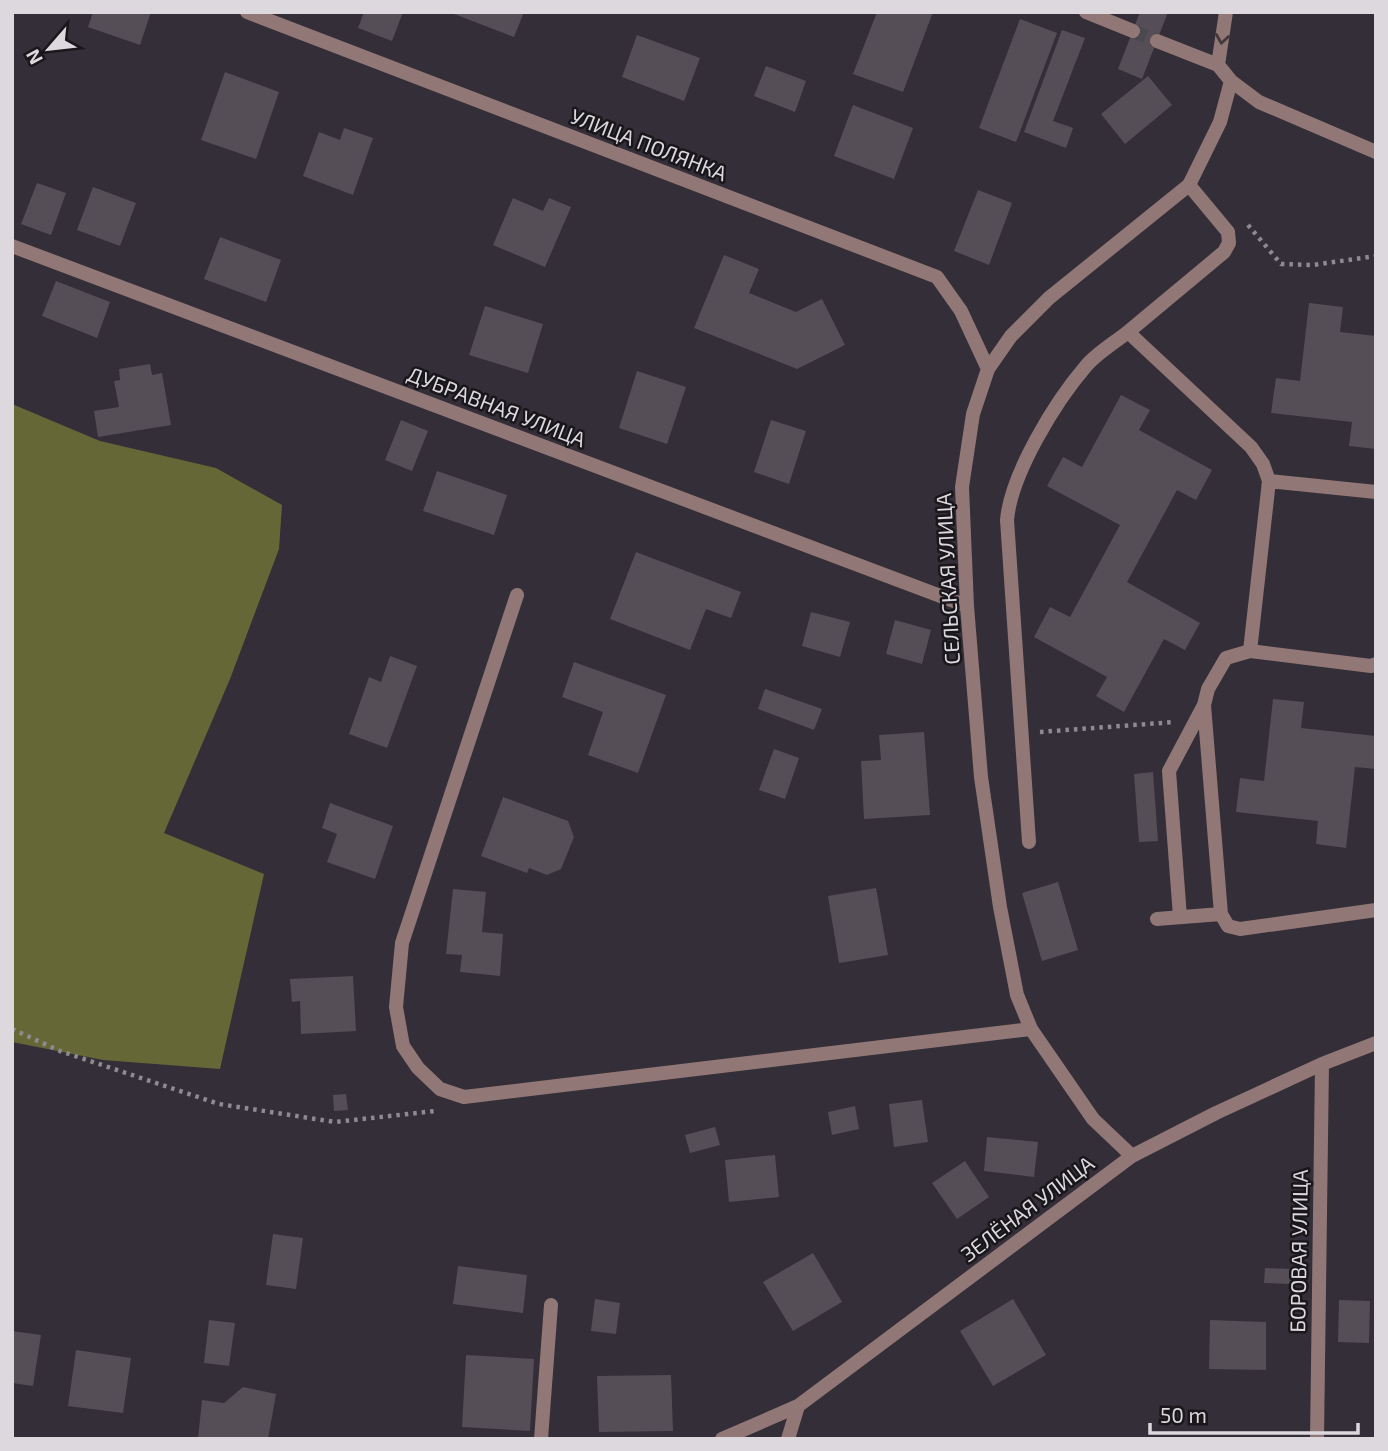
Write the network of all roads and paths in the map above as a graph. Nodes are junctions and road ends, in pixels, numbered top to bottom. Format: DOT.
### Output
graph roads {
  1 [pos="247,12"];
  2 [pos="1086,12"];
  3 [pos="1226,12"];
  4 [pos="1133,31"];
  5 [pos="1157,41"];
  6 [pos="1218,65"];
  7 [pos="1231,81"];
  8 [pos="1376,152"];
  9 [pos="1189,185"];
  10 [pos="1228,232"];
  11 [pos="12,246"];
  12 [pos="1376,256"];
  13 [pos="1128,332"];
  14 [pos="988,369"];
  15 [pos="1269,481"];
  16 [pos="1376,492"];
  17 [pos="517,595"];
  18 [pos="967,606"];
  19 [pos="1250,651"];
  20 [pos="1376,664"];
  21 [pos="1204,705"];
  22 [pos="1195,720"];
  23 [pos="1021,733"];
  24 [pos="1029,842"];
  25 [pos="1376,909"];
  26 [pos="1221,914"];
  27 [pos="1180,917"];
  28 [pos="1157,919"];
  29 [pos="12,1029"];
  30 [pos="1031,1029"];
  31 [pos="1376,1043"];
  32 [pos="1322,1064"];
  33 [pos="464,1097"];
  34 [pos="1132,1156"];
  35 [pos="551,1306"];
  36 [pos="798,1406"];
  37 [pos="541,1439"];
  38 [pos="722,1439"];
  39 [pos="788,1439"];
  40 [pos="1317,1439"];
  1 -- 14 [label="street, УЛИЦА ПОЛЯНКА"];
  2 -- 4 [label="street"];
  3 -- 6 [label="street, one-way"];
  5 -- 6 [label="street"];
  6 -- 7 [label="street"];
  7 -- 8 [label="street"];
  7 -- 9 [label="street, СЕЛЬСКАЯ УЛИЦА"];
  9 -- 10 [label="street"];
  9 -- 14 [label="street, СЕЛЬСКАЯ УЛИЦА"];
  10 -- 12 [label="path"];
  10 -- 13 [label="street"];
  11 -- 18 [label="street, ДУБРАВНАЯ УЛИЦА"];
  13 -- 15 [label="street"];
  13 -- 23 [label="street"];
  14 -- 18 [label="street, СЕЛЬСКАЯ УЛИЦА"];
  15 -- 16 [label="street"];
  15 -- 19 [label="street"];
  17 -- 33 [label="street"];
  18 -- 30 [label="street, СЕЛЬСКАЯ УЛИЦА"];
  19 -- 20 [label="street"];
  19 -- 21 [label="street"];
  21 -- 22 [label="street"];
  21 -- 26 [label="street"];
  22 -- 23 [label="path"];
  22 -- 27 [label="street"];
  23 -- 24 [label="street"];
  25 -- 26 [label="street"];
  26 -- 27 [label="street"];
  27 -- 28 [label="street"];
  29 -- 33 [label="path"];
  30 -- 33 [label="street"];
  30 -- 34 [label="street, СЕЛЬСКАЯ УЛИЦА"];
  31 -- 32 [label="street, ЗЕЛЁНАЯ УЛИЦА"];
  32 -- 34 [label="street, ЗЕЛЁНАЯ УЛИЦА"];
  32 -- 40 [label="street, БОРОВАЯ УЛИЦА"];
  34 -- 36 [label="street, ЗЕЛЁНАЯ УЛИЦА"];
  35 -- 37 [label="street"];
  36 -- 38 [label="street, ЗЕЛЁНАЯ УЛИЦА"];
  36 -- 39 [label="street"];
}
